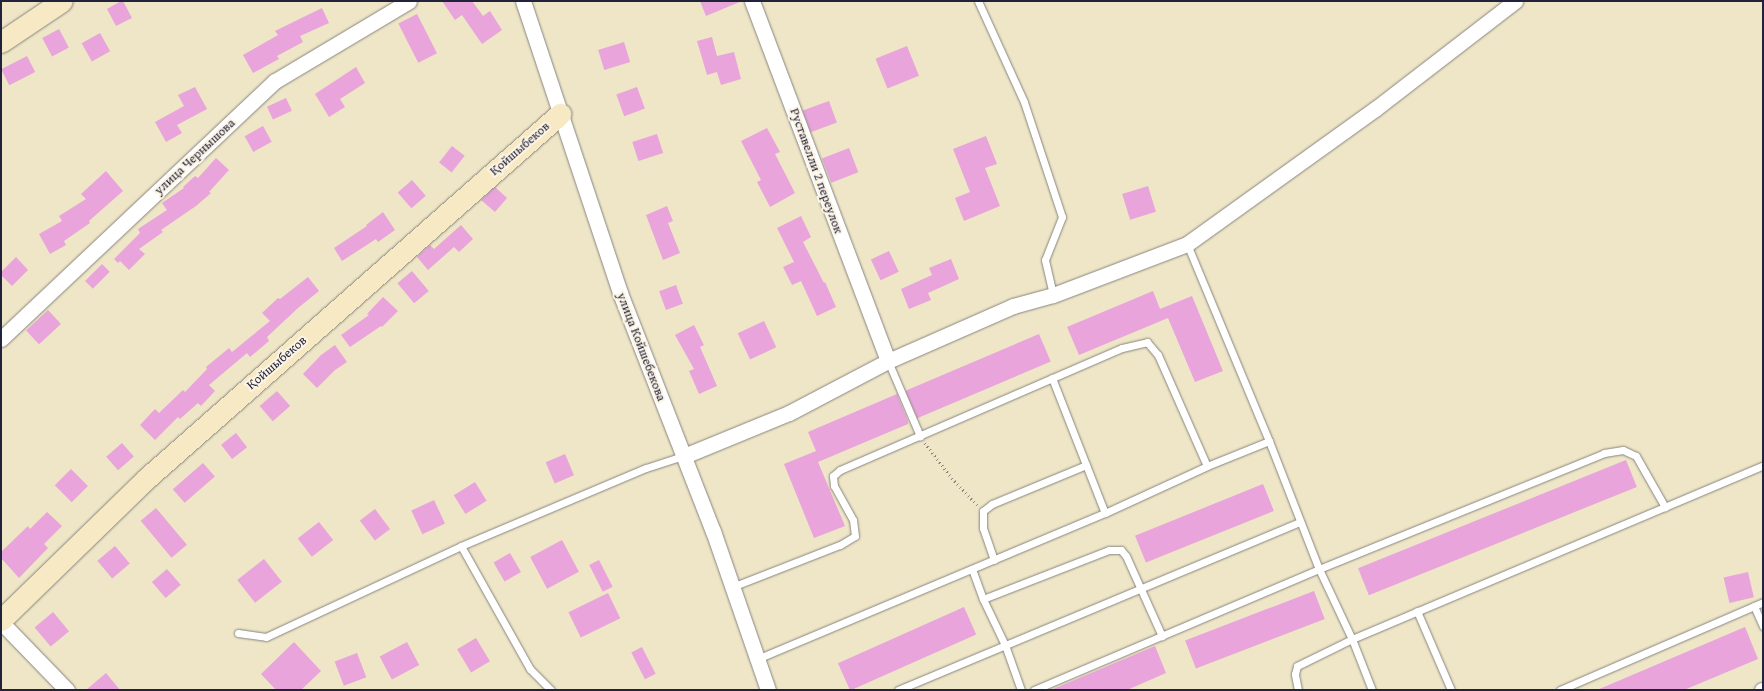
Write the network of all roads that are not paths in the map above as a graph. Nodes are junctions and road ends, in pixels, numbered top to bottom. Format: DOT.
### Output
graph roads {
  1 [pos="62,1"];
  2 [pos="409,1"];
  3 [pos="523,1"];
  4 [pos="752,1"];
  5 [pos="978,1"];
  6 [pos="1515,1"];
  7 [pos="1,42"];
  8 [pos="560,114"];
  9 [pos="1187,244"];
  10 [pos="1053,295"];
  11 [pos="1,339"];
  12 [pos="888,361"];
  13 [pos="1052,378"];
  14 [pos="920,436"];
  15 [pos="1269,441"];
  16 [pos="684,456"];
  17 [pos="1086,465"];
  18 [pos="1763,465"];
  19 [pos="1207,466"];
  20 [pos="1665,507"];
  21 [pos="1105,513"];
  22 [pos="1300,522"];
  23 [pos="461,546"];
  24 [pos="994,560"];
  25 [pos="972,569"];
  26 [pos="1319,569"];
  27 [pos="732,586"];
  28 [pos="1140,589"];
  29 [pos="983,599"];
  30 [pos="1763,602"];
  31 [pos="1754,606"];
  32 [pos="1418,611"];
  33 [pos="1,621"];
  34 [pos="1763,626"];
  35 [pos="238,633"];
  36 [pos="1162,636"];
  37 [pos="1352,639"];
  38 [pos="1005,645"];
  39 [pos="757,659"];
  40 [pos="67,690"];
  41 [pos="551,690"];
  42 [pos="768,690"];
  43 [pos="898,690"];
  44 [pos="1021,690"];
  45 [pos="1034,690"];
  46 [pos="1298,690"];
  47 [pos="1372,690"];
  48 [pos="1451,690"];
  49 [pos="1560,690"];
  1 -- 7 [label="street"];
  2 -- 11 [label="street, улица Чернышова"];
  3 -- 8 [label="street, улица Койшебекова"];
  4 -- 12 [label="street, Руставелли 2 переулок"];
  5 -- 10 [label="lane"];
  6 -- 9 [label="street"];
  8 -- 16 [label="street, улица Койшебекова"];
  8 -- 33 [label="street, Қойшыбеков"];
  9 -- 10 [label="street"];
  9 -- 15 [label="lane"];
  10 -- 12 [label="street"];
  12 -- 14 [label="lane"];
  12 -- 16 [label="street"];
  13 -- 14 [label="lane"];
  13 -- 17 [label="lane"];
  13 -- 19 [label="lane"];
  14 -- 27 [label="lane"];
  15 -- 19 [label="lane"];
  15 -- 22 [label="lane"];
  16 -- 23 [label="lane"];
  16 -- 27 [label="street, улица Койшебекова"];
  17 -- 21 [label="lane"];
  17 -- 24 [label="lane"];
  18 -- 20 [label="lane"];
  19 -- 21 [label="lane"];
  20 -- 26 [label="lane"];
  20 -- 32 [label="lane"];
  21 -- 24 [label="lane"];
  22 -- 26 [label="lane"];
  22 -- 28 [label="lane"];
  23 -- 35 [label="lane"];
  23 -- 41 [label="lane"];
  24 -- 25 [label="lane"];
  25 -- 29 [label="lane"];
  25 -- 39 [label="lane"];
  26 -- 36 [label="lane"];
  26 -- 37 [label="lane"];
  27 -- 39 [label="street, улица Койшебекова"];
  28 -- 29 [label="lane"];
  28 -- 36 [label="lane"];
  28 -- 38 [label="lane"];
  29 -- 38 [label="lane"];
  30 -- 31 [label="lane"];
  31 -- 34 [label="lane"];
  31 -- 49 [label="lane"];
  32 -- 37 [label="lane"];
  32 -- 48 [label="lane"];
  33 -- 40 [label="street"];
  36 -- 45 [label="lane"];
  37 -- 46 [label="lane"];
  37 -- 47 [label="lane"];
  38 -- 43 [label="lane"];
  38 -- 44 [label="lane"];
  39 -- 42 [label="street, улица Койшебекова"];
}
